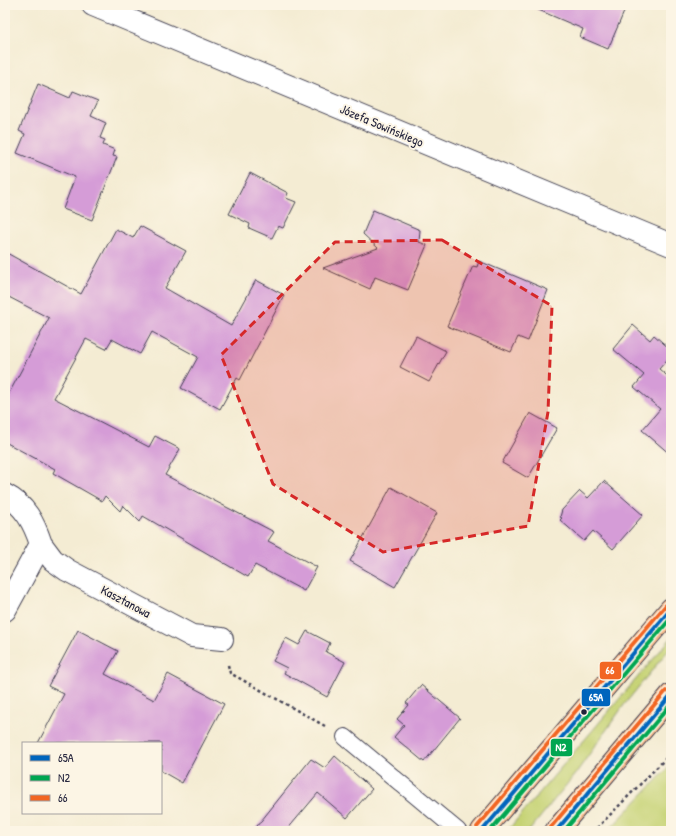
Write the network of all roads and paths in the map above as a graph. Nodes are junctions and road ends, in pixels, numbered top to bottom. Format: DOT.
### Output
graph roads {
  1 [pos="93,5"];
  2 [pos="671,245"];
  3 [pos="5,495"];
  4 [pos="41,544"];
  5 [pos="671,609"];
  6 [pos="5,610"];
  7 [pos="222,639"];
  8 [pos="671,695"];
  9 [pos="345,737"];
  10 [pos="671,753"];
  11 [pos="458,831"];
  12 [pos="482,831"];
  13 [pos="556,831"];
  14 [pos="594,831"];
  1 -- 2 [label="street, Józefa Sowińskiego"];
  3 -- 4 [label="street, Kasztanowa"];
  4 -- 6 [label="street"];
  4 -- 7 [label="street, Kasztanowa"];
  5 -- 12 [label="main road"];
  7 -- 9 [label="path"];
  8 -- 13 [label="main road"];
  9 -- 11 [label="lane"];
  10 -- 14 [label="path"];
}
